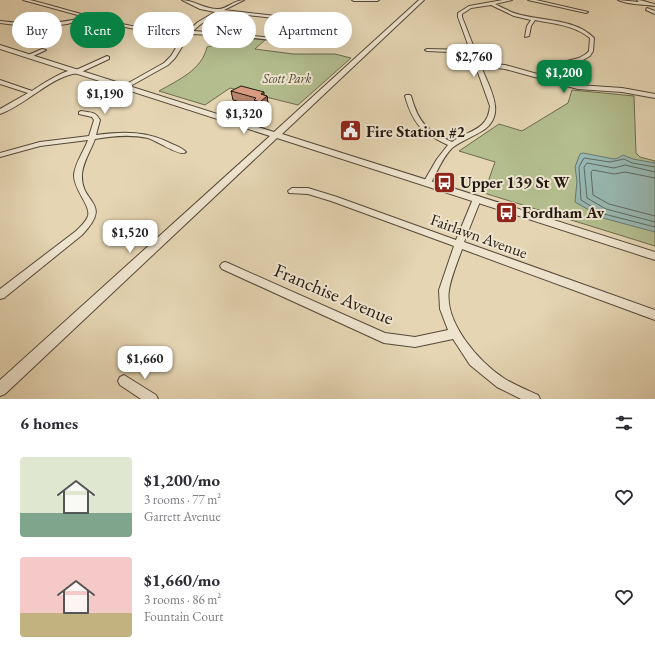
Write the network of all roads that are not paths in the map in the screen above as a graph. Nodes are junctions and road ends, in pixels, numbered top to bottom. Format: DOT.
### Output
graph roads {
  1 [pos="25,0"];
  2 [pos="184,0"];
  3 [pos="242,0"];
  4 [pos="354,0"];
  5 [pos="377,0"];
  6 [pos="422,0"];
  7 [pos="510,0"];
  8 [pos="530,0"];
  9 [pos="620,0"];
  10 [pos="640,1"];
  11 [pos="491,3"];
  12 [pos="655,5"];
  13 [pos="647,9"];
  14 [pos="73,12"];
  15 [pos="219,12"];
  16 [pos="586,12"];
  17 [pos="655,13"];
  18 [pos="256,16"];
  19 [pos="534,19"];
  20 [pos="0,22"];
  21 [pos="70,22"];
  22 [pos="527,36"];
  23 [pos="256,37"];
  24 [pos="0,47"];
  25 [pos="180,48"];
  26 [pos="44,50"];
  27 [pos="427,50"];
  28 [pos="473,52"];
  29 [pos="29,56"];
  30 [pos="107,58"];
  31 [pos="478,64"];
  32 [pos="77,72"];
  33 [pos="541,78"];
  34 [pos="0,82"];
  35 [pos="125,87"];
  36 [pos="34,93"];
  37 [pos="408,96"];
  38 [pos="655,96"];
  39 [pos="0,112"];
  40 [pos="81,113"];
  41 [pos="275,135"];
  42 [pos="92,137"];
  43 [pos="452,145"];
  44 [pos="182,152"];
  45 [pos="0,155"];
  46 [pos="427,183"];
  47 [pos="292,191"];
  48 [pos="477,200"];
  49 [pos="459,244"];
  50 [pos="655,256"];
  51 [pos="225,266"];
  52 [pos="0,294"];
  53 [pos="655,315"];
  54 [pos="455,334"];
  55 [pos="124,381"];
  56 [pos="0,389"];
  57 [pos="152,399"];
  58 [pos="534,399"];
  1 -- 14 [label="street"];
  2 -- 15 [label="street"];
  3 -- 15 [label="street"];
  4 -- 5 [label="street"];
  6 -- 41 [label="street"];
  7 -- 11 [label="street"];
  8 -- 16 [label="street"];
  9 -- 10 [label="street"];
  10 -- 12 [label="street"];
  11 -- 19 [label="street"];
  11 -- 28 [label="street"];
  13 -- 17 [label="street"];
  18 -- 23 [label="street"];
  19 -- 22 [label="street"];
  19 -- 33 [label="street"];
  20 -- 21 [label="street"];
  24 -- 29 [label="street"];
  25 -- 35 [label="street"];
  26 -- 29 [label="street"];
  27 -- 28 [label="street"];
  28 -- 31 [label="street"];
  29 -- 32 [label="street"];
  30 -- 32 [label="street"];
  31 -- 33 [label="street"];
  31 -- 43 [label="street"];
  32 -- 35 [label="street"];
  32 -- 36 [label="street"];
  33 -- 38 [label="street"];
  34 -- 36 [label="street"];
  35 -- 41 [label="street"];
  36 -- 39 [label="street"];
  37 -- 43 [label="street"];
  40 -- 42 [label="street"];
  41 -- 46 [label="street"];
  41 -- 56 [label="street"];
  42 -- 44 [label="street"];
  42 -- 45 [label="street"];
  42 -- 52 [label="street"];
  43 -- 46 [label="street"];
  46 -- 48 [label="street"];
  47 -- 49 [label="street, Fairlawn Avenue"];
  48 -- 49 [label="street"];
  48 -- 50 [label="street"];
  49 -- 53 [label="street, Fairlawn Avenue"];
  49 -- 54 [label="street"];
  51 -- 54 [label="street, Franchise Avenue"];
  54 -- 58 [label="street"];
  55 -- 57 [label="street"];
}
